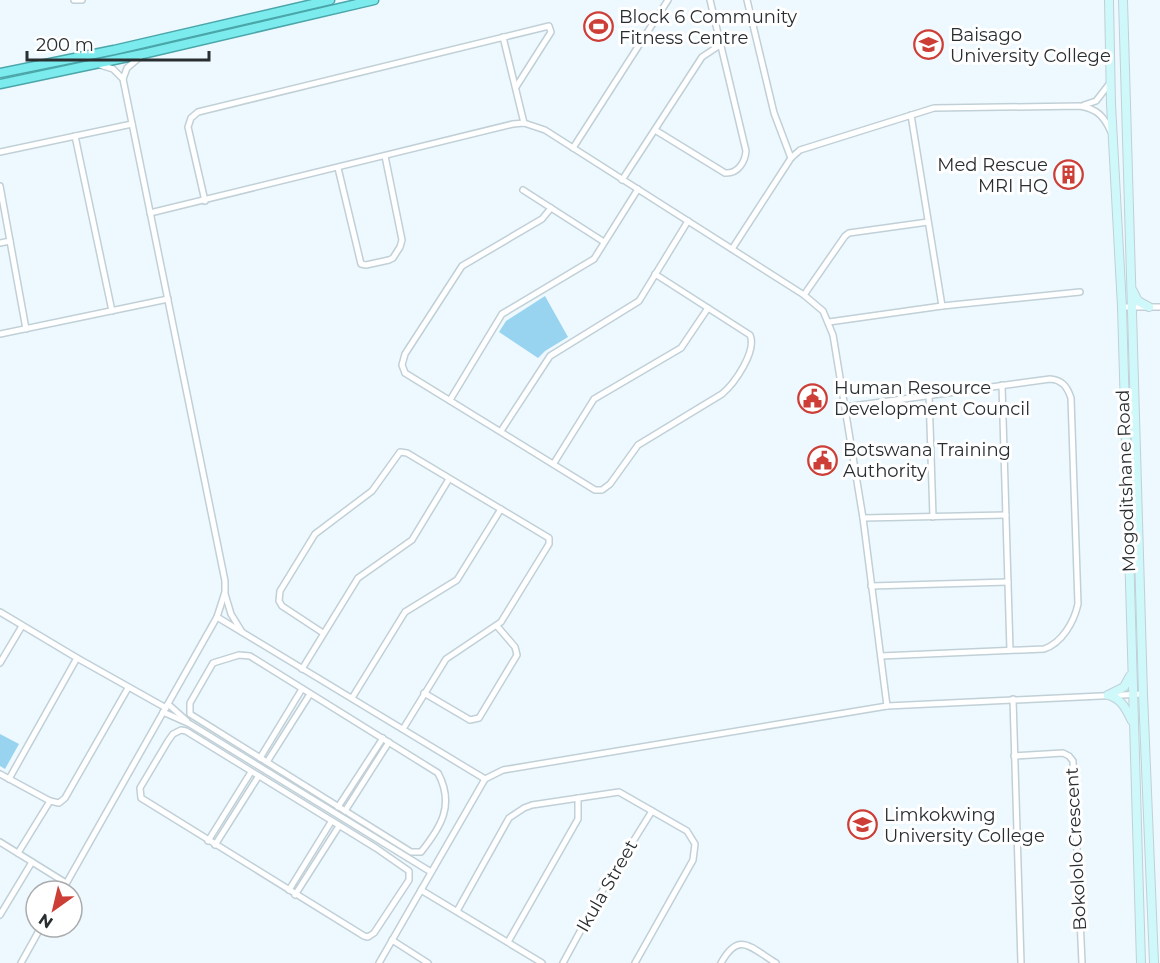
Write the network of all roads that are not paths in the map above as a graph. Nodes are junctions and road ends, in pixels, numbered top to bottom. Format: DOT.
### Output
graph roads {
  1 [pos="74,0"];
  2 [pos="82,0"];
  3 [pos="330,0"];
  4 [pos="374,0"];
  5 [pos="668,0"];
  6 [pos="710,0"];
  7 [pos="747,0"];
  8 [pos="1109,0"];
  9 [pos="1123,0"];
  10 [pos="503,37"];
  11 [pos="720,45"];
  12 [pos="147,53"];
  13 [pos="92,65"];
  14 [pos="0,73"];
  15 [pos="123,79"];
  16 [pos="1110,83"];
  17 [pos="0,84"];
  18 [pos="516,87"];
  19 [pos="1080,106"];
  20 [pos="911,115"];
  21 [pos="524,123"];
  22 [pos="132,124"];
  23 [pos="655,130"];
  24 [pos="75,136"];
  25 [pos="1113,136"];
  26 [pos="573,148"];
  27 [pos="0,152"];
  28 [pos="385,156"];
  29 [pos="791,158"];
  30 [pos="338,168"];
  31 [pos="622,180"];
  32 [pos="0,186"];
  33 [pos="638,189"];
  34 [pos="523,190"];
  35 [pos="205,201"];
  36 [pos="551,208"];
  37 [pos="150,213"];
  38 [pos="688,221"];
  39 [pos="928,222"];
  40 [pos="10,241"];
  41 [pos="604,242"];
  42 [pos="0,243"];
  43 [pos="732,249"];
  44 [pos="655,274"];
  45 [pos="1131,287"];
  46 [pos="1080,292"];
  47 [pos="804,295"];
  48 [pos="168,299"];
  49 [pos="942,306"];
  50 [pos="1122,307"];
  51 [pos="1132,307"];
  52 [pos="1149,307"];
  53 [pos="1160,307"];
  54 [pos="708,308"];
  55 [pos="112,311"];
  56 [pos="829,322"];
  57 [pos="26,329"];
  58 [pos="0,334"];
  59 [pos="1002,385"];
  60 [pos="929,394"];
  61 [pos="450,400"];
  62 [pos="845,407"];
  63 [pos="501,431"];
  64 [pos="554,463"];
  65 [pos="449,479"];
  66 [pos="501,509"];
  67 [pos="1006,515"];
  68 [pos="933,517"];
  69 [pos="863,518"];
  70 [pos="1008,582"];
  71 [pos="871,586"];
  72 [pos="225,592"];
  73 [pos="0,612"];
  74 [pos="217,617"];
  75 [pos="22,626"];
  76 [pos="497,626"];
  77 [pos="243,633"];
  78 [pos="323,633"];
  79 [pos="1010,650"];
  80 [pos="881,656"];
  81 [pos="77,658"];
  82 [pos="0,663"];
  83 [pos="302,669"];
  84 [pos="1131,672"];
  85 [pos="128,688"];
  86 [pos="302,689"];
  87 [pos="424,693"];
  88 [pos="310,694"];
  89 [pos="1132,694"];
  90 [pos="1143,694"];
  91 [pos="1108,695"];
  92 [pos="352,698"];
  93 [pos="1013,699"];
  94 [pos="887,706"];
  95 [pos="166,708"];
  96 [pos="1134,725"];
  97 [pos="403,729"];
  98 [pos="222,735"];
  99 [pos="386,740"];
  100 [pos="218,742"];
  101 [pos="214,749"];
  102 [pos="1014,756"];
  103 [pos="260,758"];
  104 [pos="267,762"];
  105 [pos="250,772"];
  106 [pos="0,774"];
  107 [pos="258,777"];
  108 [pos="9,779"];
  109 [pos="485,779"];
  110 [pos="302,785"];
  111 [pos="299,791"];
  112 [pos="578,798"];
  113 [pos="294,799"];
  114 [pos="50,801"];
  115 [pos="338,807"];
  116 [pos="345,811"];
  117 [pos="652,811"];
  118 [pos="331,822"];
  119 [pos="339,826"];
  120 [pos="382,838"];
  121 [pos="208,841"];
  122 [pos="0,842"];
  123 [pos="215,845"];
  124 [pos="376,848"];
  125 [pos="18,853"];
  126 [pos="32,862"];
  127 [pos="431,872"];
  128 [pos="60,879"];
  129 [pos="68,879"];
  130 [pos="289,890"];
  131 [pos="421,890"];
  132 [pos="296,895"];
  133 [pos="457,911"];
  134 [pos="0,913"];
  135 [pos="34,939"];
  136 [pos="392,940"];
  137 [pos="508,942"];
  138 [pos="21,963"];
  139 [pos="379,963"];
  140 [pos="428,963"];
  141 [pos="542,963"];
  142 [pos="563,963"];
  143 [pos="635,963"];
  144 [pos="721,963"];
  145 [pos="776,963"];
  146 [pos="1021,963"];
  147 [pos="1082,963"];
  148 [pos="1141,963"];
  149 [pos="1154,963"];
  1 -- 2 [label="street"];
  3 -- 14 [label="highway"];
  4 -- 12 [label="highway"];
  5 -- 26 [label="street"];
  6 -- 11 [label="street"];
  7 -- 29 [label="street"];
  8 -- 16 [label="main road, Mogoditshane Road"];
  9 -- 45 [label="main road, Mogoditshane Road"];
  10 -- 18 [label="street"];
  10 -- 18 [label="street"];
  10 -- 35 [label="street"];
  11 -- 23 [label="street"];
  11 -- 23 [label="street"];
  12 -- 13 [label="highway"];
  12 -- 15 [label="street"];
  13 -- 15 [label="street"];
  13 -- 17 [label="highway"];
  15 -- 22 [label="street"];
  16 -- 19 [label="street"];
  16 -- 25 [label="main road, Mogoditshane Road"];
  18 -- 21 [label="street"];
  19 -- 20 [label="street"];
  19 -- 25 [label="street"];
  20 -- 29 [label="street"];
  20 -- 39 [label="street"];
  21 -- 26 [label="street"];
  21 -- 28 [label="street"];
  22 -- 24 [label="street"];
  22 -- 37 [label="street"];
  23 -- 31 [label="street"];
  24 -- 27 [label="street"];
  24 -- 55 [label="street"];
  25 -- 50 [label="main road, Mogoditshane Road"];
  26 -- 31 [label="street"];
  28 -- 30 [label="street"];
  28 -- 30 [label="street"];
  29 -- 43 [label="street"];
  30 -- 35 [label="street"];
  31 -- 33 [label="street"];
  32 -- 40 [label="street"];
  33 -- 38 [label="street"];
  33 -- 41 [label="street"];
  34 -- 36 [label="street"];
  35 -- 37 [label="street"];
  36 -- 41 [label="street"];
  36 -- 61 [label="street"];
  37 -- 48 [label="street"];
  38 -- 43 [label="street"];
  38 -- 44 [label="street"];
  39 -- 47 [label="street"];
  39 -- 49 [label="street"];
  40 -- 42 [label="street"];
  40 -- 57 [label="street"];
  41 -- 61 [label="street"];
  43 -- 47 [label="street"];
  44 -- 54 [label="street"];
  44 -- 63 [label="street"];
  45 -- 51 [label="main road, Mogoditshane Road"];
  45 -- 52 [label="main road"];
  46 -- 49 [label="street"];
  47 -- 56 [label="street"];
  48 -- 55 [label="street"];
  48 -- 72 [label="street"];
  49 -- 56 [label="street"];
  50 -- 51 [label="street"];
  50 -- 84 [label="main road, Mogoditshane Road"];
  51 -- 52 [label="street"];
  51 -- 90 [label="main road, Mogoditshane Road"];
  52 -- 53 [label="street"];
  54 -- 64 [label="street"];
  54 -- 64 [label="street"];
  55 -- 57 [label="street"];
  56 -- 62 [label="street"];
  57 -- 58 [label="street"];
  59 -- 60 [label="street"];
  59 -- 67 [label="street"];
  59 -- 79 [label="street"];
  60 -- 62 [label="street"];
  60 -- 68 [label="street"];
  61 -- 63 [label="street"];
  62 -- 69 [label="street"];
  63 -- 64 [label="street"];
  65 -- 66 [label="street"];
  65 -- 78 [label="street"];
  65 -- 78 [label="street"];
  66 -- 76 [label="street"];
  66 -- 92 [label="street"];
  67 -- 68 [label="street"];
  67 -- 70 [label="street"];
  68 -- 69 [label="street"];
  69 -- 71 [label="street"];
  70 -- 71 [label="street"];
  70 -- 79 [label="street"];
  71 -- 80 [label="street"];
  72 -- 74 [label="street"];
  72 -- 77 [label="street"];
  73 -- 75 [label="street"];
  74 -- 77 [label="street"];
  74 -- 95 [label="street"];
  75 -- 81 [label="street"];
  75 -- 82 [label="street"];
  76 -- 87 [label="street"];
  76 -- 87 [label="street"];
  77 -- 83 [label="street"];
  78 -- 83 [label="street"];
  79 -- 80 [label="street"];
  80 -- 94 [label="street"];
  81 -- 85 [label="street"];
  81 -- 108 [label="street"];
  83 -- 92 [label="street"];
  84 -- 89 [label="main road, Mogoditshane Road"];
  84 -- 91 [label="main road"];
  85 -- 95 [label="street"];
  85 -- 114 [label="street"];
  86 -- 88 [label="street"];
  86 -- 98 [label="street"];
  86 -- 103 [label="street"];
  87 -- 97 [label="street"];
  88 -- 99 [label="street"];
  88 -- 104 [label="street"];
  89 -- 90 [label="street"];
  89 -- 91 [label="street"];
  89 -- 96 [label="main road, Mogoditshane Road"];
  90 -- 149 [label="main road, Mogoditshane Road"];
  91 -- 93 [label="street"];
  91 -- 96 [label="main road"];
  92 -- 97 [label="street"];
  93 -- 94 [label="street"];
  93 -- 102 [label="street"];
  94 -- 109 [label="street"];
  95 -- 100 [label="street"];
  95 -- 129 [label="street"];
  96 -- 148 [label="main road, Mogoditshane Road"];
  97 -- 109 [label="street"];
  98 -- 100 [label="street"];
  98 -- 103 [label="street"];
  99 -- 115 [label="street"];
  99 -- 116 [label="street"];
  99 -- 120 [label="street"];
  100 -- 101 [label="street"];
  100 -- 111 [label="street"];
  101 -- 105 [label="street"];
  101 -- 121 [label="street"];
  102 -- 146 [label="street"];
  102 -- 147 [label="street, Bokololo Crescent"];
  103 -- 104 [label="street"];
  104 -- 110 [label="street"];
  105 -- 107 [label="street"];
  105 -- 121 [label="street"];
  106 -- 108 [label="street"];
  107 -- 113 [label="street"];
  107 -- 123 [label="street"];
  108 -- 114 [label="street"];
  109 -- 127 [label="street"];
  110 -- 111 [label="street"];
  110 -- 115 [label="street"];
  111 -- 113 [label="street"];
  111 -- 120 [label="street"];
  112 -- 117 [label="street"];
  112 -- 133 [label="street"];
  112 -- 137 [label="street"];
  113 -- 118 [label="street"];
  114 -- 125 [label="street"];
  115 -- 116 [label="street"];
  116 -- 120 [label="street"];
  117 -- 142 [label="street, Ikula Street"];
  117 -- 143 [label="street"];
  118 -- 119 [label="street"];
  118 -- 130 [label="street"];
  119 -- 124 [label="street"];
  119 -- 132 [label="street"];
  120 -- 124 [label="street"];
  120 -- 127 [label="street"];
  121 -- 123 [label="street"];
  122 -- 125 [label="street"];
  123 -- 130 [label="street"];
  124 -- 132 [label="street"];
  125 -- 126 [label="street"];
  126 -- 128 [label="street"];
  126 -- 134 [label="street"];
  127 -- 131 [label="street"];
  130 -- 132 [label="street"];
  131 -- 133 [label="street"];
  131 -- 136 [label="street"];
  133 -- 137 [label="street"];
  135 -- 138 [label="street"];
  136 -- 139 [label="street"];
  136 -- 140 [label="street"];
  137 -- 141 [label="street"];
  144 -- 145 [label="street"];
}
